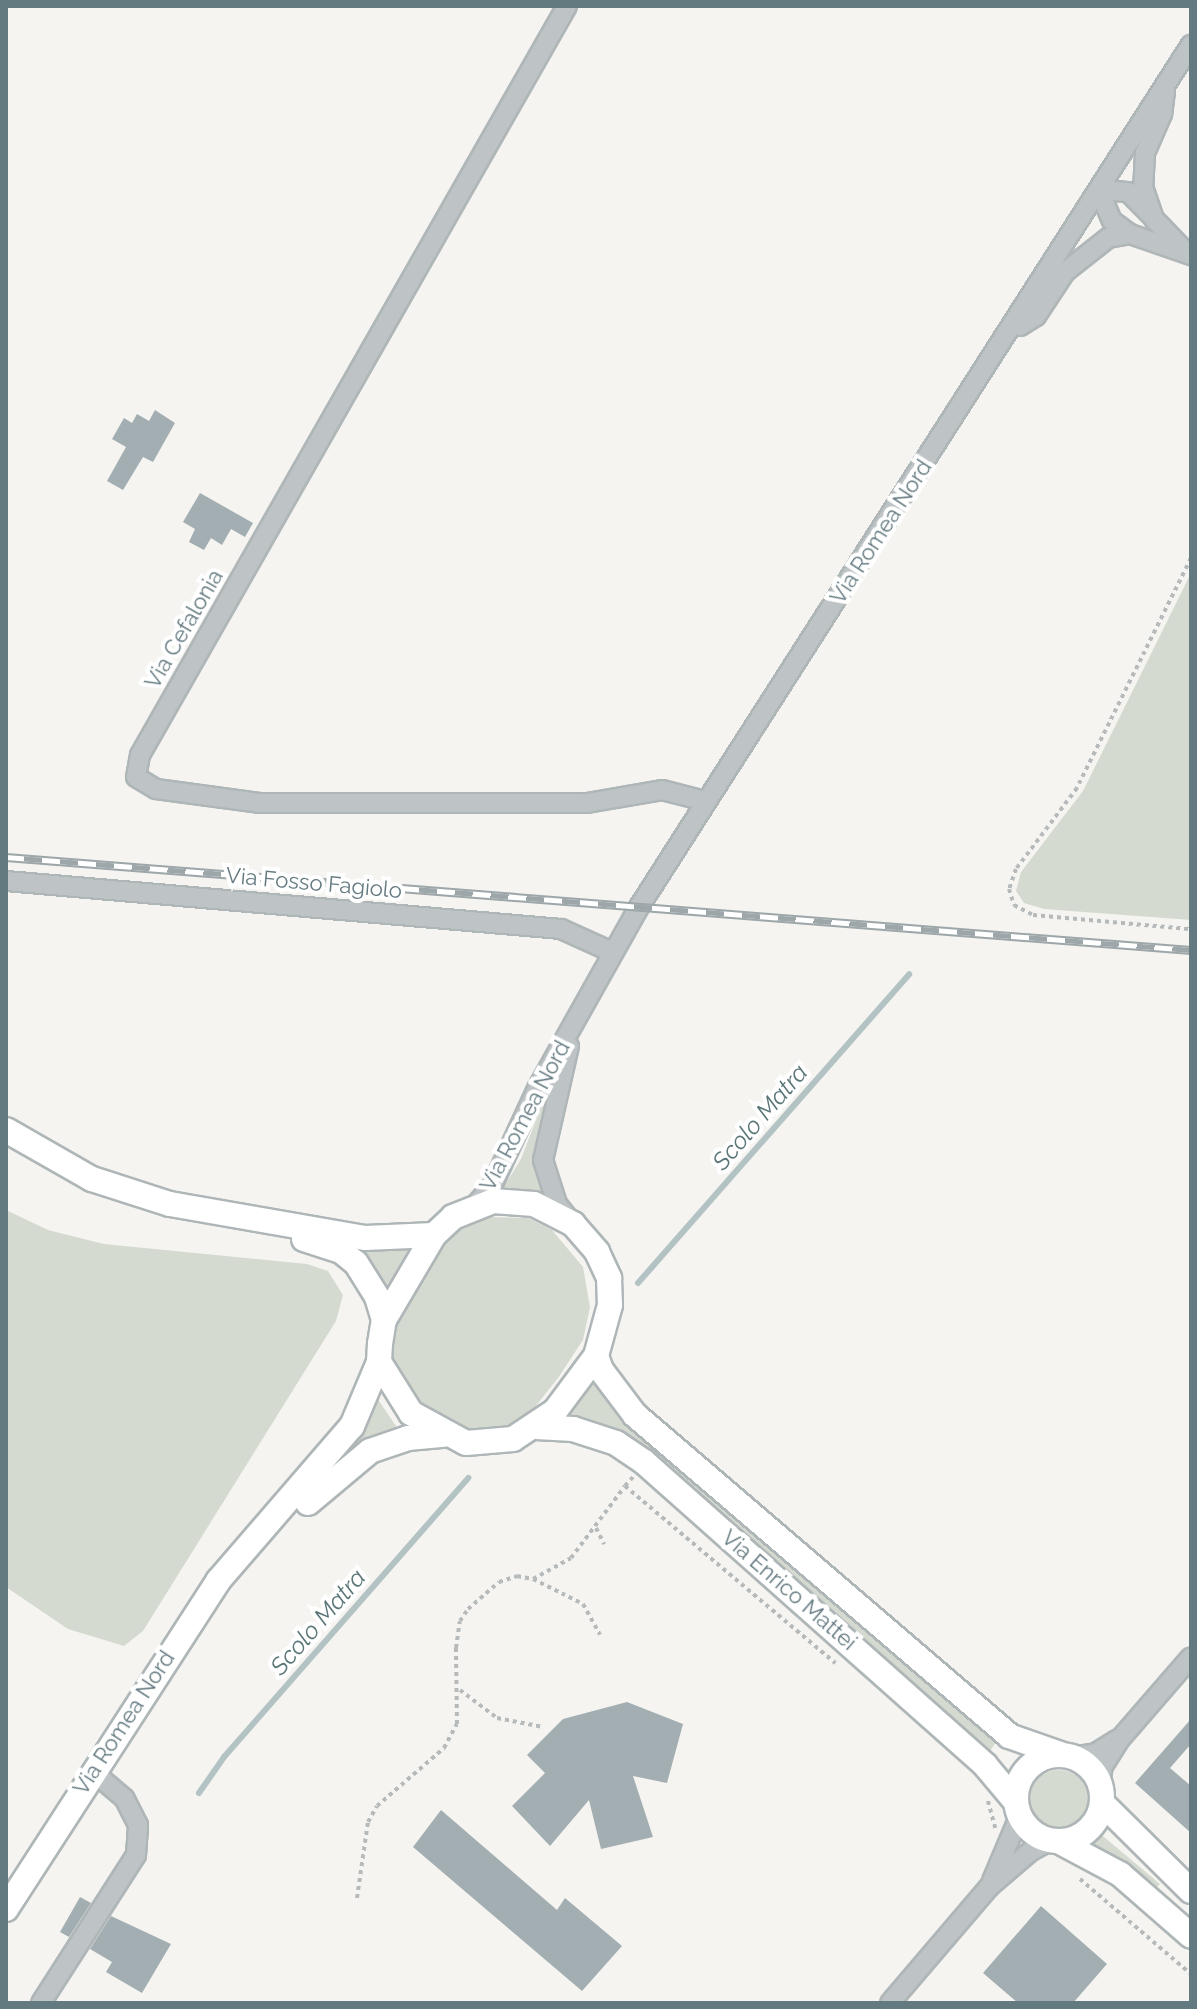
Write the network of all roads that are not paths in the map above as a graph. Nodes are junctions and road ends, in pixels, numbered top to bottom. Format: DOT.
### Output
graph roads {
  1 [pos="567,6"];
  2 [pos="1191,45"];
  3 [pos="1166,85"];
  4 [pos="1099,190"];
  5 [pos="1154,219"];
  6 [pos="1130,234"];
  7 [pos="1187,252"];
  8 [pos="1011,332"];
  9 [pos="705,801"];
  10 [pos="6,881"];
  11 [pos="612,952"];
  12 [pos="575,1022"];
  13 [pos="6,1130"];
  14 [pos="473,1208"];
  15 [pos="261,1221"];
  16 [pos="573,1224"];
  17 [pos="434,1235"];
  18 [pos="384,1320"];
  19 [pos="596,1356"];
  20 [pos="379,1362"];
  21 [pos="536,1427"];
  22 [pos="444,1435"];
  23 [pos="252,1545"];
  24 [pos="1191,1657"];
  25 [pos="1120,1739"];
  26 [pos="1066,1756"];
  27 [pos="92,1771"];
  28 [pos="1101,1794"];
  29 [pos="1018,1809"];
  30 [pos="1055,1841"];
  31 [pos="989,1887"];
  32 [pos="1191,1891"];
  33 [pos="6,1909"];
  34 [pos="1191,1936"];
  35 [pos="41,2003"];
  36 [pos="890,2003"];
  1 -- 9 [label="street, Via Cefalonia"];
  2 -- 3 [label="street, Via Romea Nord"];
  3 -- 4 [label="street, Via Romea Nord"];
  3 -- 5 [label="street"];
  4 -- 5 [label="street"];
  4 -- 6 [label="street"];
  4 -- 8 [label="street, Via Romea Nord"];
  5 -- 7 [label="street"];
  6 -- 7 [label="street"];
  6 -- 8 [label="street"];
  8 -- 9 [label="street, Via Romea Nord"];
  9 -- 11 [label="street, Via Romea Nord"];
  10 -- 11 [label="street, Via Fosso Fagiolo"];
  11 -- 12 [label="street, Via Romea Nord"];
  12 -- 14 [label="street, Via Romea Nord"];
  12 -- 16 [label="street, Via Romea Nord"];
  13 -- 15 [label="main road"];
  14 -- 16 [label="main road"];
  14 -- 17 [label="main road"];
  15 -- 17 [label="main road"];
  15 -- 18 [label="main road"];
  16 -- 19 [label="main road"];
  17 -- 18 [label="main road"];
  18 -- 20 [label="main road"];
  19 -- 21 [label="main road"];
  19 -- 26 [label="main road, Via Enrico Mattei"];
  20 -- 22 [label="main road"];
  20 -- 23 [label="main road, Via Romea Nord"];
  21 -- 22 [label="main road"];
  21 -- 29 [label="main road, Via Enrico Mattei"];
  22 -- 23 [label="main road, Via Romea Nord"];
  23 -- 27 [label="main road, Via Romea Nord"];
  24 -- 25 [label="street"];
  25 -- 26 [label="street"];
  25 -- 28 [label="street"];
  26 -- 28 [label="main road"];
  26 -- 29 [label="main road"];
  27 -- 33 [label="main road, Via Romea Nord"];
  27 -- 35 [label="street"];
  28 -- 30 [label="main road"];
  28 -- 32 [label="main road"];
  29 -- 30 [label="main road"];
  29 -- 31 [label="street"];
  30 -- 31 [label="street"];
  30 -- 34 [label="main road"];
  31 -- 36 [label="street"];
}
